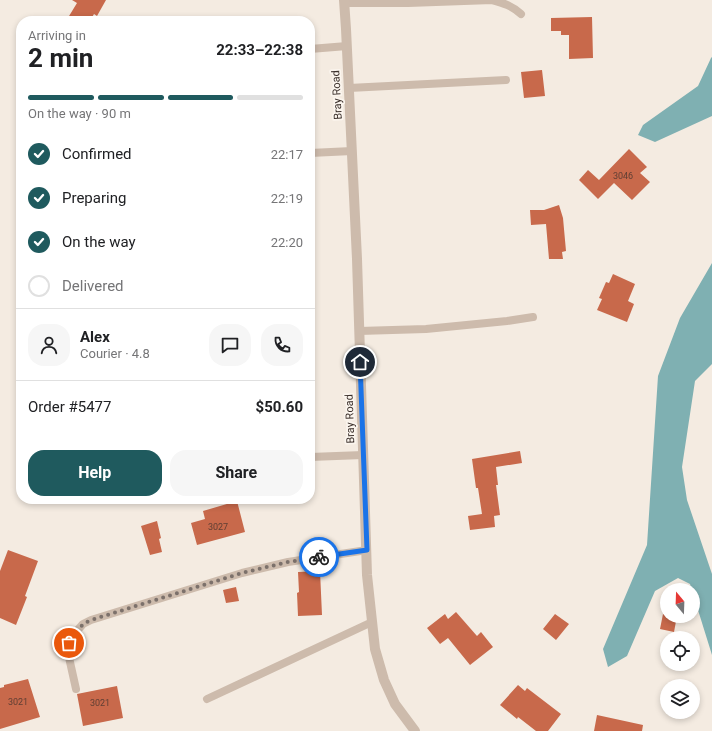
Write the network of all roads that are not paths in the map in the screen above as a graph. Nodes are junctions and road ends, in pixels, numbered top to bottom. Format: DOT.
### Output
graph roads {
  1 [pos="344,2"];
  2 [pos="522,14"];
  3 [pos="347,46"];
  4 [pos="315,49"];
  5 [pos="506,80"];
  6 [pos="349,88"];
  7 [pos="352,151"];
  8 [pos="315,153"];
  9 [pos="533,316"];
  10 [pos="359,331"];
  11 [pos="363,455"];
  12 [pos="315,457"];
  13 [pos="367,550"];
  14 [pos="372,622"];
  15 [pos="76,689"];
  16 [pos="207,700"];
  17 [pos="415,731"];
  1 -- 2 [label="lane"];
  1 -- 3 [label="street, Bray Road"];
  3 -- 4 [label="lane"];
  3 -- 6 [label="street, Bray Road"];
  5 -- 6 [label="lane"];
  6 -- 7 [label="street, Bray Road"];
  7 -- 8 [label="lane"];
  7 -- 10 [label="street, Bray Road"];
  9 -- 10 [label="lane"];
  10 -- 11 [label="street, Bray Road"];
  11 -- 12 [label="lane"];
  11 -- 13 [label="street, Bray Road"];
  13 -- 14 [label="street, Bray Road"];
  13 -- 15 [label="lane"];
  14 -- 16 [label="lane"];
  14 -- 17 [label="street, Bray Road"];
}
